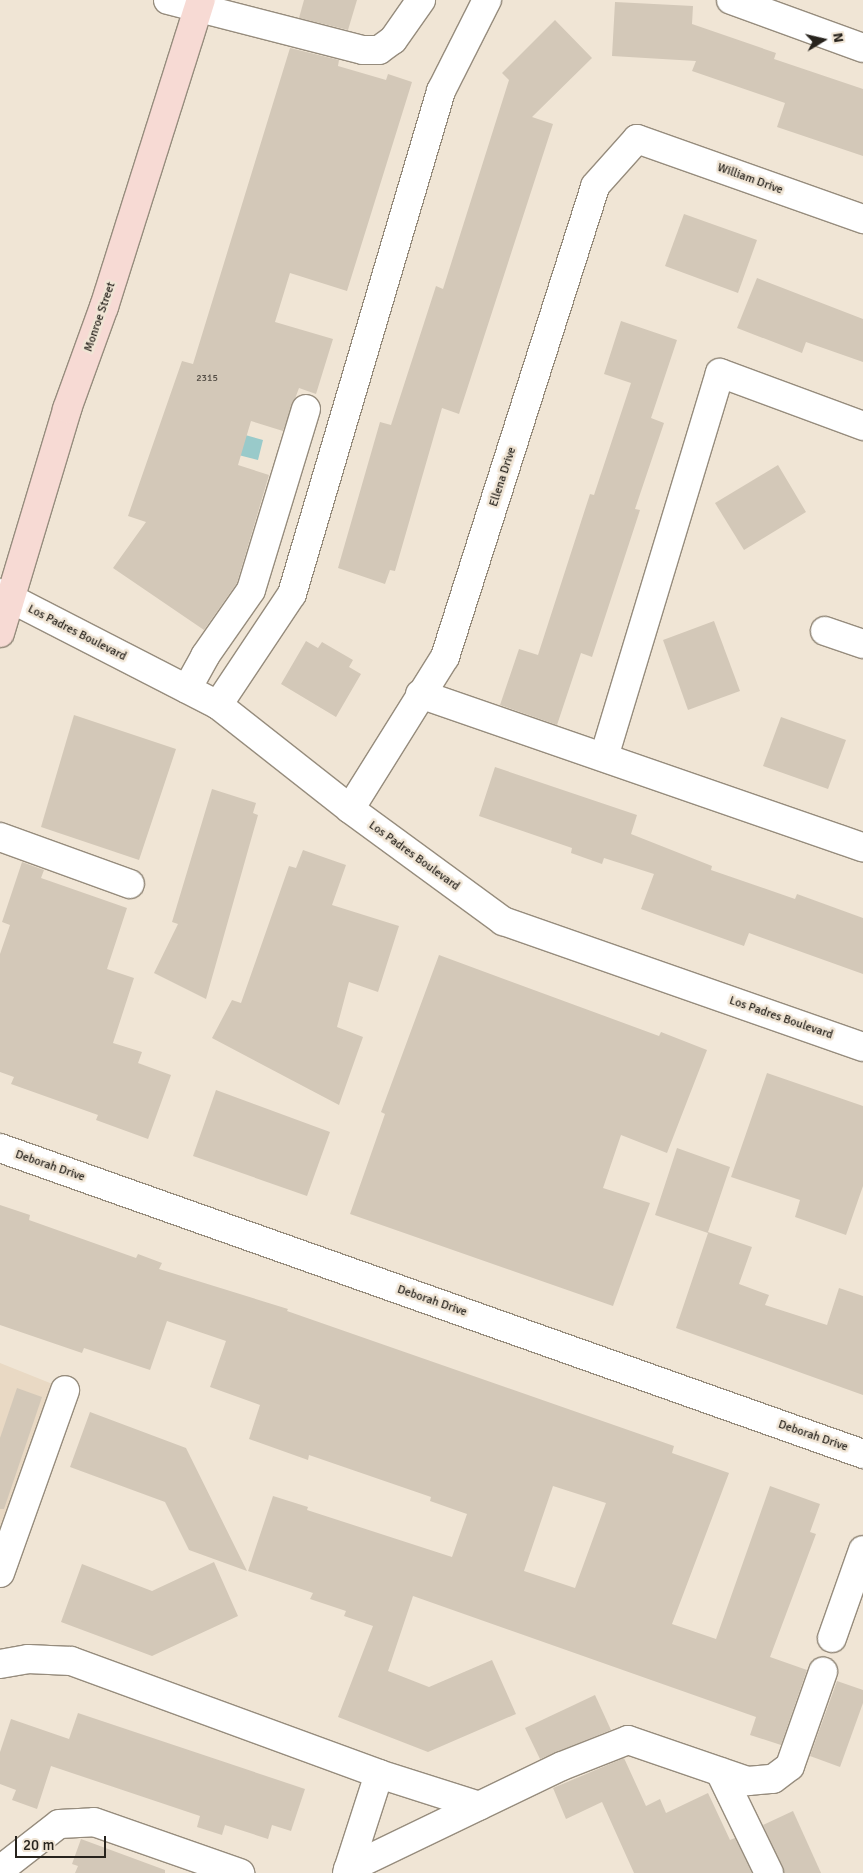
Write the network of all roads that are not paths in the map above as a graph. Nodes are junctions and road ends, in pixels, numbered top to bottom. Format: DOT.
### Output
graph roads {
  1 [pos="168,0"];
  2 [pos="421,0"];
  3 [pos="487,0"];
  4 [pos="731,0"];
  5 [pos="199,4"];
  6 [pos="863,48"];
  7 [pos="637,139"];
  8 [pos="863,219"];
  9 [pos="306,409"];
  10 [pos="863,426"];
  11 [pos="6,596"];
  12 [pos="825,631"];
  13 [pos="0,633"];
  14 [pos="863,644"];
  15 [pos="187,689"];
  16 [pos="420,694"];
  17 [pos="218,705"];
  18 [pos="604,757"];
  19 [pos="350,809"];
  20 [pos="0,837"];
  21 [pos="863,847"];
  22 [pos="130,884"];
  23 [pos="863,1047"];
  24 [pos="0,1148"];
  25 [pos="66,1390"];
  26 [pos="863,1454"];
  27 [pos="863,1550"];
  28 [pos="0,1573"];
  29 [pos="832,1638"];
  30 [pos="0,1664"];
  31 [pos="823,1672"];
  32 [pos="720,1772"];
  33 [pos="379,1774"];
  34 [pos="479,1806"];
  35 [pos="4,1867"];
  36 [pos="348,1871"];
  37 [pos="240,1873"];
  38 [pos="769,1873"];
  1 -- 5 [label="street"];
  2 -- 5 [label="street"];
  3 -- 17 [label="street"];
  4 -- 6 [label="street"];
  5 -- 11 [label="main road, Monroe Street"];
  7 -- 8 [label="street, William Drive"];
  7 -- 16 [label="street, Ellena Drive"];
  9 -- 15 [label="street"];
  10 -- 18 [label="street"];
  11 -- 13 [label="main road, Monroe Street"];
  11 -- 15 [label="street, Los Padres Boulevard"];
  12 -- 14 [label="street"];
  15 -- 17 [label="street, Los Padres Boulevard"];
  16 -- 18 [label="street"];
  16 -- 19 [label="street, Ellena Drive"];
  17 -- 19 [label="street, Los Padres Boulevard"];
  18 -- 21 [label="street"];
  19 -- 23 [label="street, Los Padres Boulevard"];
  20 -- 22 [label="street"];
  24 -- 26 [label="street, Deborah Drive"];
  25 -- 28 [label="street"];
  27 -- 29 [label="street"];
  30 -- 33 [label="street"];
  31 -- 32 [label="street"];
  32 -- 34 [label="street"];
  32 -- 38 [label="street"];
  33 -- 34 [label="street"];
  33 -- 36 [label="street"];
  34 -- 36 [label="street"];
  35 -- 37 [label="street"];
}
